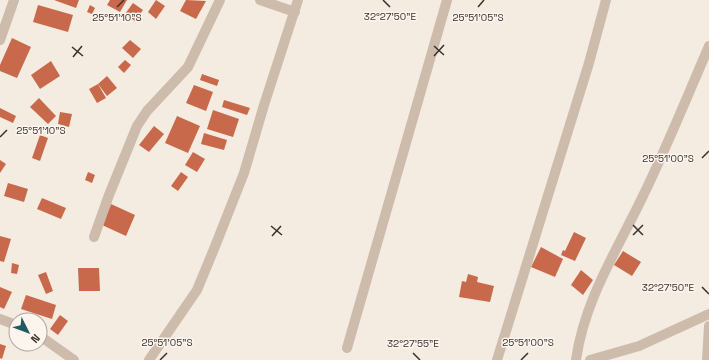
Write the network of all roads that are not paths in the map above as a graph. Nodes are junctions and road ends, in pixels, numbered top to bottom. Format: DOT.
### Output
graph roads {
  1 [pos="14,0"];
  2 [pos="220,0"];
  3 [pos="260,0"];
  4 [pos="298,0"];
  5 [pos="447,0"];
  6 [pos="606,0"];
  7 [pos="294,12"];
  8 [pos="0,40"];
  9 [pos="709,46"];
  10 [pos="94,237"];
  11 [pos="709,314"];
  12 [pos="709,326"];
  13 [pos="48,342"];
  14 [pos="347,348"];
  15 [pos="74,360"];
  16 [pos="149,360"];
  17 [pos="497,360"];
  18 [pos="576,360"];
  19 [pos="590,360"];
  20 [pos="707,360"];
  1 -- 8 [label="street"];
  2 -- 10 [label="street"];
  3 -- 7 [label="street"];
  4 -- 7 [label="street"];
  5 -- 14 [label="street"];
  6 -- 17 [label="street"];
  7 -- 16 [label="street"];
  9 -- 18 [label="street"];
  11 -- 19 [label="street"];
  12 -- 20 [label="street"];
  13 -- 15 [label="street"];
}
